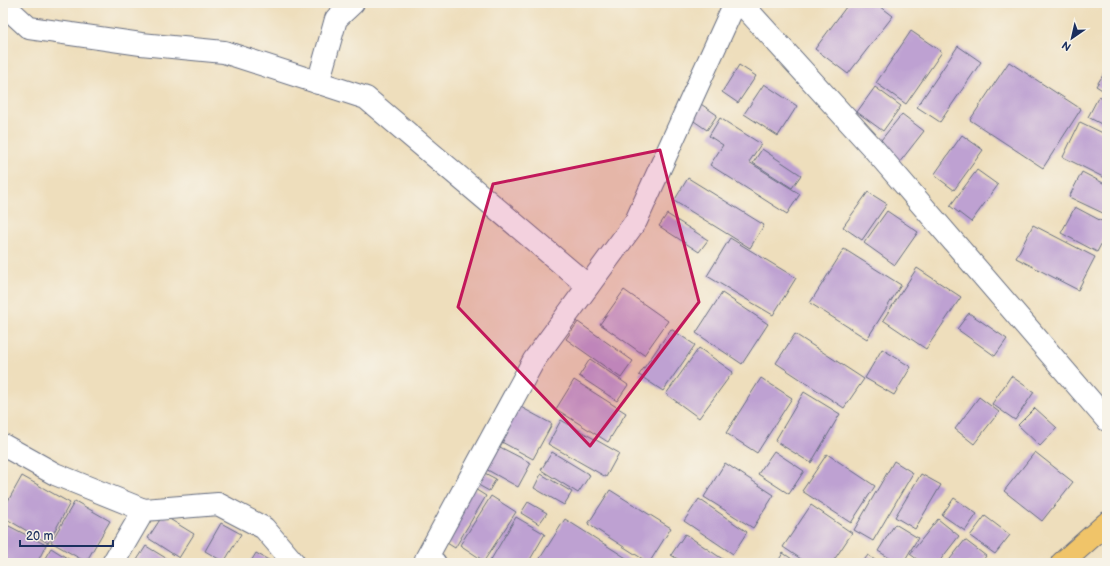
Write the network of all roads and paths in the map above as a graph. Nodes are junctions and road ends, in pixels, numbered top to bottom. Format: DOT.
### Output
graph roads {
  1 [pos="353,3"];
  2 [pos="735,3"];
  3 [pos="741,3"];
  4 [pos="3,4"];
  5 [pos="318,83"];
  6 [pos="588,286"];
  7 [pos="1107,420"];
  8 [pos="3,445"];
  9 [pos="144,510"];
  10 [pos="1107,523"];
  11 [pos="428,562"];
  12 [pos="113,563"];
  13 [pos="294,563"];
  14 [pos="1062,563"];
  1 -- 5 [label="street"];
  2 -- 6 [label="street"];
  3 -- 7 [label="street"];
  4 -- 5 [label="street"];
  5 -- 6 [label="street"];
  6 -- 11 [label="street"];
  8 -- 9 [label="street"];
  9 -- 12 [label="street"];
  9 -- 13 [label="street"];
  10 -- 14 [label="main road"];
}
